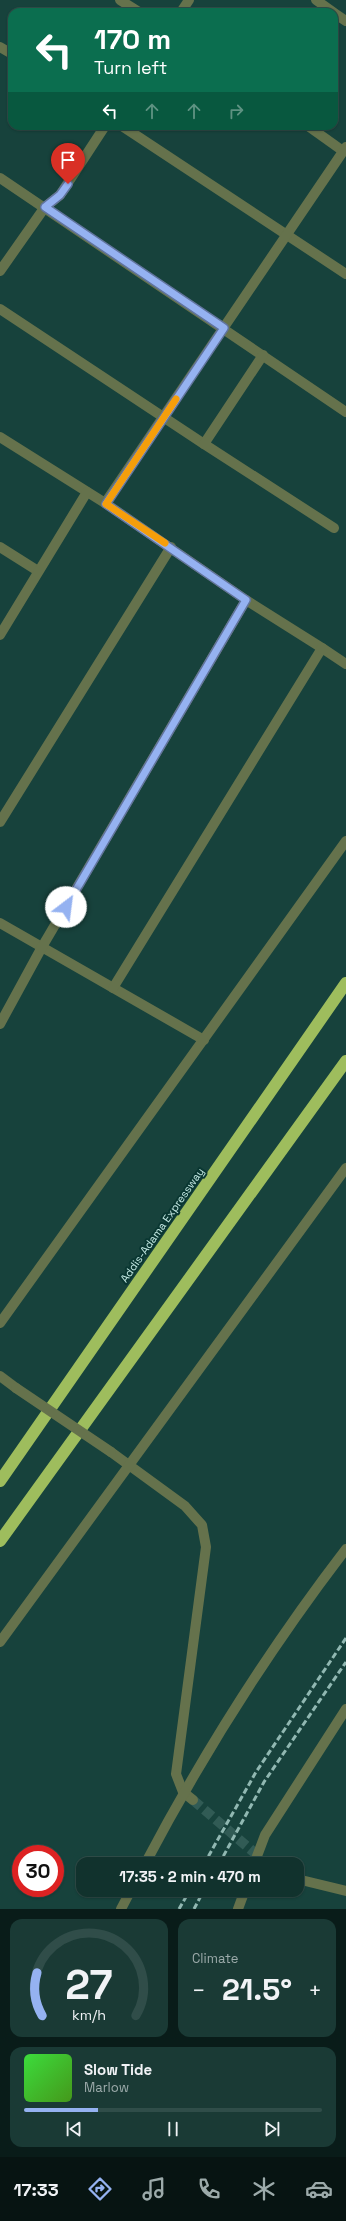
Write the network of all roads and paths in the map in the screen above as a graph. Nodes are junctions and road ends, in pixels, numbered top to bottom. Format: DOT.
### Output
graph roads {
  1 [pos="120,0"];
  2 [pos="316,0"];
  3 [pos="133,8"];
  4 [pos="328,8"];
  5 [pos="102,130"];
  6 [pos="128,130"];
  7 [pos="314,130"];
  8 [pos="345,149"];
  9 [pos="0,178"];
  10 [pos="45,207"];
  11 [pos="286,235"];
  12 [pos="0,271"];
  13 [pos="346,274"];
  14 [pos="0,309"];
  15 [pos="224,328"];
  16 [pos="263,355"];
  17 [pos="346,412"];
  18 [pos="164,417"];
  19 [pos="0,437"];
  20 [pos="204,444"];
  21 [pos="87,492"];
  22 [pos="106,504"];
  23 [pos="334,528"];
  24 [pos="0,546"];
  25 [pos="171,547"];
  26 [pos="38,571"];
  27 [pos="246,600"];
  28 [pos="0,635"];
  29 [pos="322,648"];
  30 [pos="346,664"];
  31 [pos="0,822"];
  32 [pos="346,841"];
  33 [pos="0,923"];
  34 [pos="42,947"];
  35 [pos="346,983"];
  36 [pos="113,988"];
  37 [pos="0,1024"];
  38 [pos="204,1040"];
  39 [pos="346,1061"];
  40 [pos="346,1168"];
  41 [pos="0,1323"];
  42 [pos="0,1376"];
  43 [pos="130,1464"];
  44 [pos="0,1481"];
  45 [pos="0,1541"];
  46 [pos="346,1549"];
  47 [pos="0,1642"];
  48 [pos="346,1709"];
  49 [pos="183,1792"];
  50 [pos="193,1800"];
  51 [pos="148,1857"];
  52 [pos="257,1857"];
  53 [pos="304,1881"];
  54 [pos="346,1891"];
  55 [pos="127,1897"];
  56 [pos="242,1897"];
  57 [pos="121,1909"];
  58 [pos="238,1909"];
  1 -- 3 [label="street"];
  2 -- 4 [label="street"];
  5 -- 10 [label="street"];
  6 -- 11 [label="street"];
  7 -- 8 [label="street"];
  8 -- 11 [label="street"];
  9 -- 10 [label="street"];
  10 -- 12 [label="street"];
  10 -- 15 [label="street"];
  11 -- 13 [label="street"];
  11 -- 15 [label="street"];
  14 -- 18 [label="street"];
  15 -- 16 [label="street"];
  15 -- 18 [label="street"];
  16 -- 17 [label="street"];
  16 -- 20 [label="street"];
  18 -- 20 [label="street"];
  18 -- 22 [label="street"];
  19 -- 21 [label="street"];
  20 -- 23 [label="street"];
  21 -- 22 [label="street"];
  21 -- 26 [label="street"];
  22 -- 25 [label="street"];
  24 -- 26 [label="street"];
  25 -- 27 [label="street"];
  25 -- 31 [label="street"];
  26 -- 28 [label="street"];
  27 -- 29 [label="street"];
  27 -- 34 [label="street"];
  29 -- 30 [label="street"];
  29 -- 36 [label="street"];
  32 -- 38 [label="street"];
  33 -- 34 [label="street"];
  34 -- 36 [label="street"];
  34 -- 37 [label="street"];
  35 -- 44 [label="highway, Addis-Adama Expressway"];
  36 -- 38 [label="street"];
  38 -- 41 [label="street"];
  39 -- 45 [label="highway"];
  40 -- 43 [label="street"];
  42 -- 43 [label="street, bridge"];
  43 -- 47 [label="street"];
  43 -- 49 [label="street"];
  46 -- 49 [label="street"];
  48 -- 52 [label="street"];
  49 -- 50 [label="street"];
  49 -- 51 [label="street"];
  53 -- 54 [label="street"];
  55 -- 57 [label="street"];
  56 -- 58 [label="street"];
}
